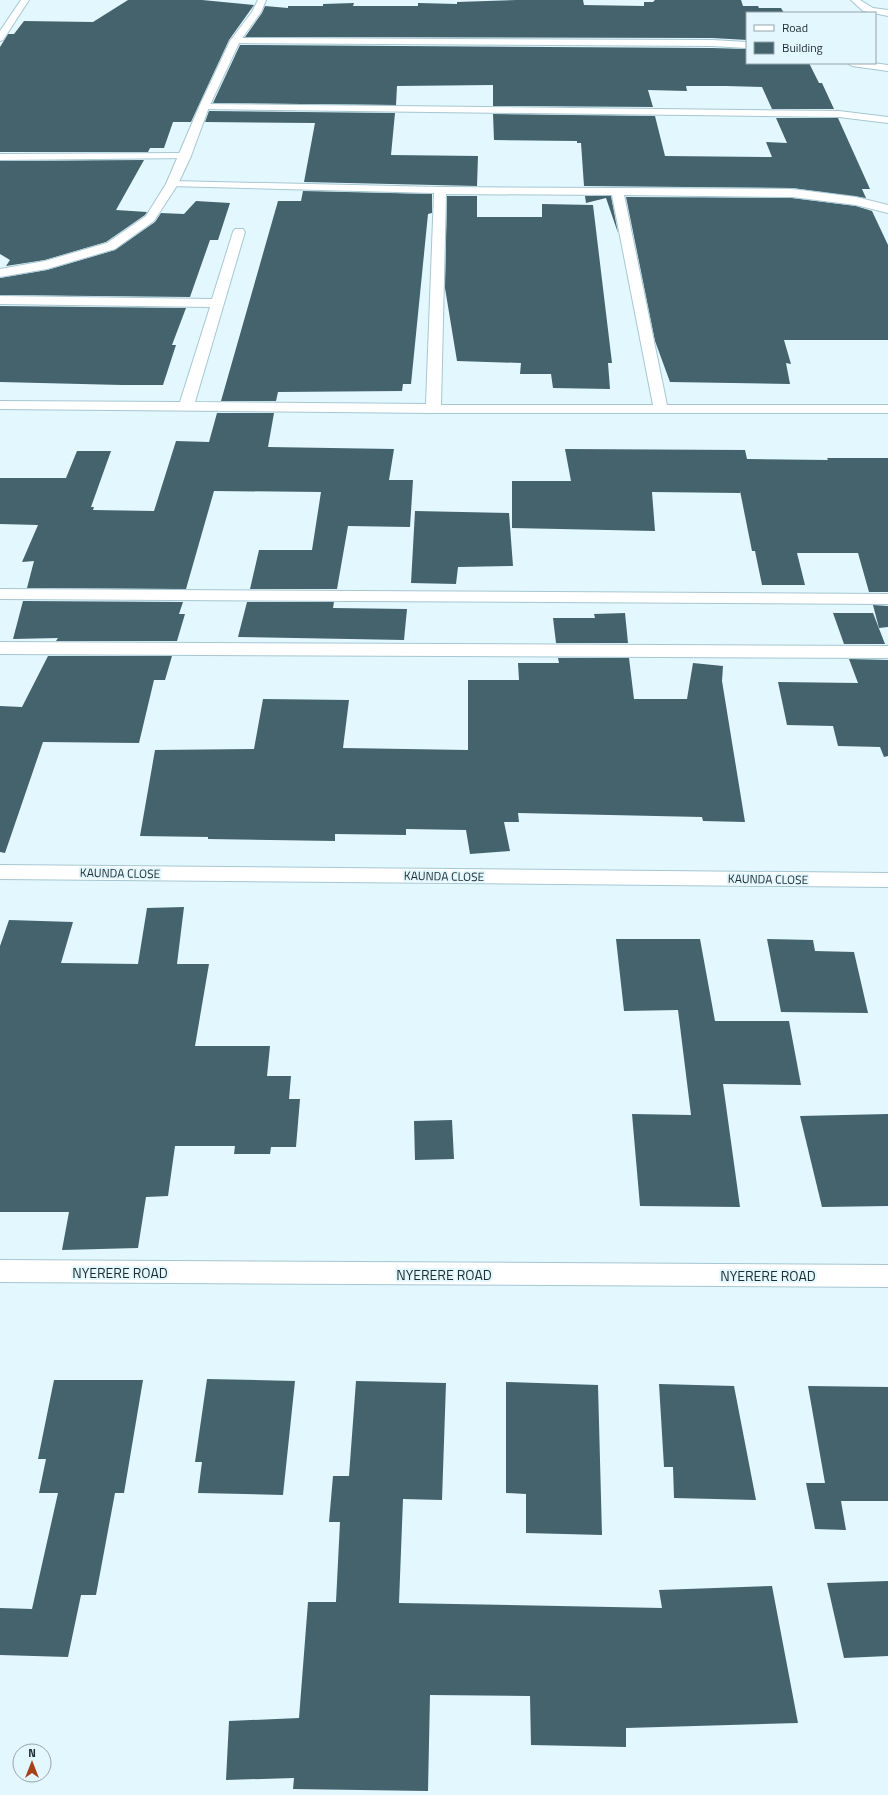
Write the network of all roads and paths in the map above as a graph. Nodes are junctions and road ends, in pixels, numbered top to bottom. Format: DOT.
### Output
graph roads {
  1 [pos="25,0"];
  2 [pos="262,0"];
  3 [pos="855,0"];
  4 [pos="888,13"];
  5 [pos="0,38"];
  6 [pos="235,42"];
  7 [pos="746,45"];
  8 [pos="859,64"];
  9 [pos="888,68"];
  10 [pos="204,107"];
  11 [pos="888,120"];
  12 [pos="185,156"];
  13 [pos="0,157"];
  14 [pos="172,184"];
  15 [pos="440,190"];
  16 [pos="617,191"];
  17 [pos="888,209"];
  18 [pos="239,232"];
  19 [pos="0,273"];
  20 [pos="0,300"];
  21 [pos="217,303"];
  22 [pos="0,405"];
  23 [pos="186,407"];
  24 [pos="433,409"];
  25 [pos="661,409"];
  26 [pos="888,409"];
  27 [pos="0,594"];
  28 [pos="888,599"];
  29 [pos="0,648"];
  30 [pos="888,652"];
  31 [pos="0,872"];
  32 [pos="888,880"];
  33 [pos="0,1272"];
  34 [pos="888,1276"];
  1 -- 5 [label="street"];
  2 -- 6 [label="street"];
  3 -- 4 [label="street"];
  6 -- 7 [label="street"];
  6 -- 10 [label="street"];
  8 -- 9 [label="street"];
  10 -- 11 [label="street"];
  10 -- 12 [label="street"];
  12 -- 13 [label="street"];
  12 -- 14 [label="street"];
  14 -- 15 [label="street"];
  14 -- 19 [label="street"];
  15 -- 16 [label="street"];
  15 -- 24 [label="street"];
  16 -- 17 [label="street"];
  16 -- 25 [label="street"];
  18 -- 21 [label="street"];
  20 -- 21 [label="street"];
  21 -- 23 [label="street"];
  22 -- 23 [label="street"];
  23 -- 24 [label="street"];
  24 -- 25 [label="street"];
  25 -- 26 [label="street"];
  27 -- 28 [label="street"];
  29 -- 30 [label="street"];
  31 -- 32 [label="street, KAUNDA CLOSE"];
  33 -- 34 [label="street, NYERERE ROAD"];
}
